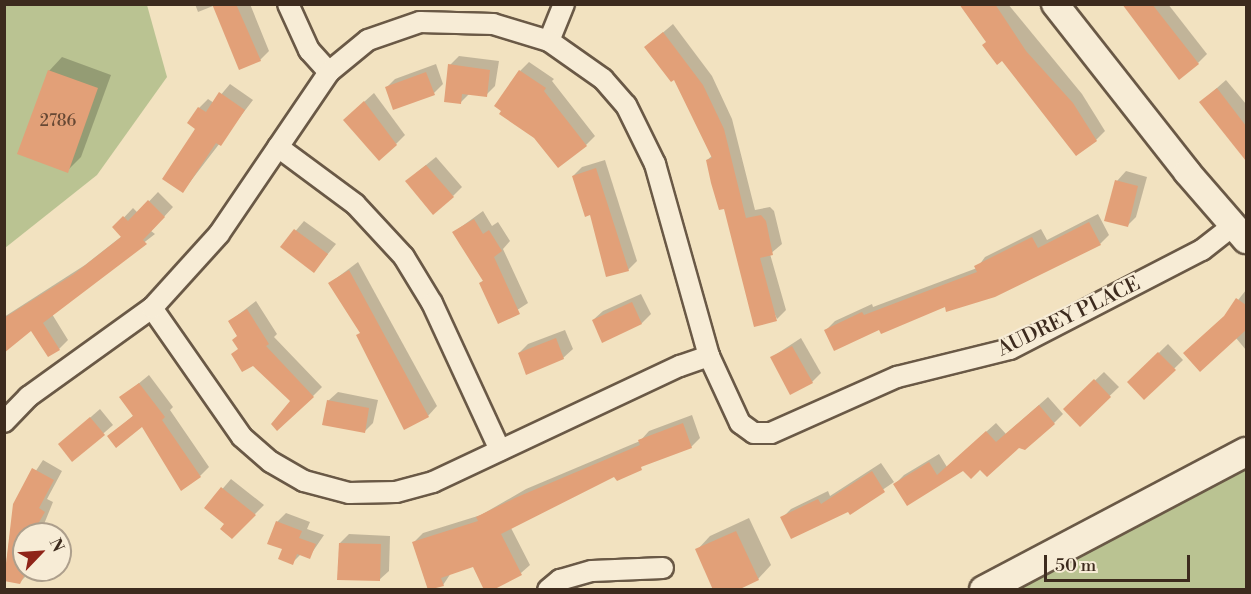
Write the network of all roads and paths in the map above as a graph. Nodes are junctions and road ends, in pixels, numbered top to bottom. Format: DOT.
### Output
graph roads {
  1 [pos="288,4"];
  2 [pos="564,4"];
  3 [pos="1055,4"];
  4 [pos="549,41"];
  5 [pos="329,72"];
  6 [pos="278,147"];
  7 [pos="1240,233"];
  8 [pos="152,308"];
  9 [pos="709,356"];
  10 [pos="4,423"];
  11 [pos="500,450"];
  12 [pos="1246,452"];
  13 [pos="663,568"];
  14 [pos="548,590"];
  15 [pos="984,590"];
  1 -- 5 [label="street"];
  2 -- 4 [label="street"];
  3 -- 7 [label="street"];
  4 -- 5 [label="street, AUDREY PLACE"];
  4 -- 9 [label="street, AUDREY PLACE"];
  5 -- 6 [label="street, AUDREY PLACE"];
  6 -- 8 [label="street, AUDREY PLACE"];
  6 -- 11 [label="street"];
  7 -- 9 [label="street, AUDREY PLACE"];
  8 -- 10 [label="street, AUDREY PLACE"];
  8 -- 11 [label="street"];
  9 -- 11 [label="street"];
  12 -- 15 [label="main road"];
  13 -- 14 [label="street"];
}
